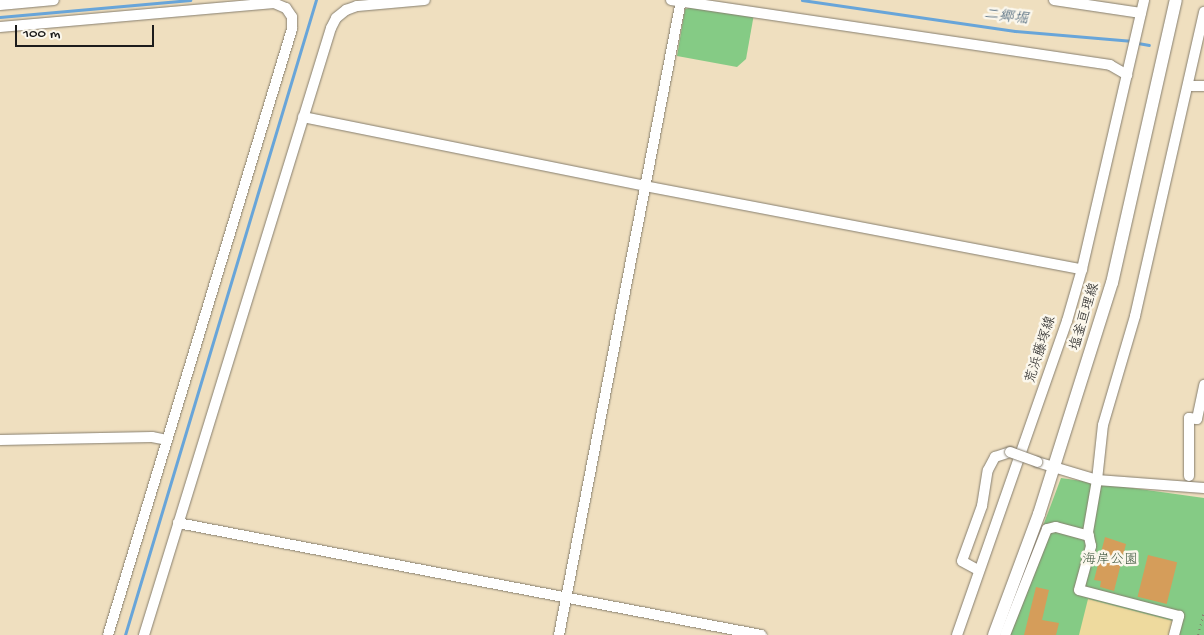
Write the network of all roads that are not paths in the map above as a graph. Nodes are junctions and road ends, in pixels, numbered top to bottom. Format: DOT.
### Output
graph roads {
  1 [pos="54,0"];
  2 [pos="425,0"];
  3 [pos="1054,0"];
  4 [pos="1144,0"];
  5 [pos="1176,0"];
  6 [pos="677,1"];
  7 [pos="0,5"];
  8 [pos="1116,5"];
  9 [pos="1140,17"];
  10 [pos="1203,19"];
  11 [pos="0,27"];
  12 [pos="1128,71"];
  13 [pos="1188,86"];
  14 [pos="1204,86"];
  15 [pos="303,117"];
  16 [pos="645,186"];
  17 [pos="1082,269"];
  18 [pos="1204,385"];
  19 [pos="0,440"];
  20 [pos="166,440"];
  21 [pos="1054,468"];
  22 [pos="1189,476"];
  23 [pos="1097,480"];
  24 [pos="1204,488"];
  25 [pos="178,523"];
  26 [pos="1088,536"];
  27 [pos="978,570"];
  28 [pos="566,598"];
  29 [pos="108,635"];
  30 [pos="144,635"];
  31 [pos="559,635"];
  32 [pos="761,635"];
  33 [pos="957,635"];
  34 [pos="994,635"];
  35 [pos="1005,635"];
  36 [pos="1174,635"];
  1 -- 7 [label="street"];
  2 -- 15 [label="street"];
  3 -- 8 [label="street"];
  4 -- 9 [label="street"];
  5 -- 21 [label="main road, 塩釜亘理線"];
  6 -- 12 [label="street"];
  6 -- 16 [label="street"];
  8 -- 9 [label="street"];
  9 -- 12 [label="street, 荒浜藤塚線"];
  10 -- 13 [label="street"];
  11 -- 20 [label="street"];
  12 -- 17 [label="street, 荒浜藤塚線"];
  13 -- 14 [label="street"];
  13 -- 23 [label="street"];
  15 -- 16 [label="street"];
  15 -- 25 [label="street"];
  16 -- 17 [label="street"];
  16 -- 28 [label="street"];
  17 -- 27 [label="street, 荒浜藤塚線"];
  18 -- 22 [label="street"];
  19 -- 20 [label="street"];
  20 -- 29 [label="street"];
  21 -- 23 [label="street"];
  21 -- 27 [label="street, bridge"];
  21 -- 34 [label="main road, 塩釜亘理線"];
  23 -- 24 [label="street"];
  23 -- 26 [label="street"];
  25 -- 28 [label="street"];
  25 -- 30 [label="street"];
  26 -- 35 [label="street"];
  26 -- 36 [label="street"];
  27 -- 33 [label="street, 荒浜藤塚線"];
  28 -- 31 [label="street"];
  28 -- 32 [label="street"];
}
